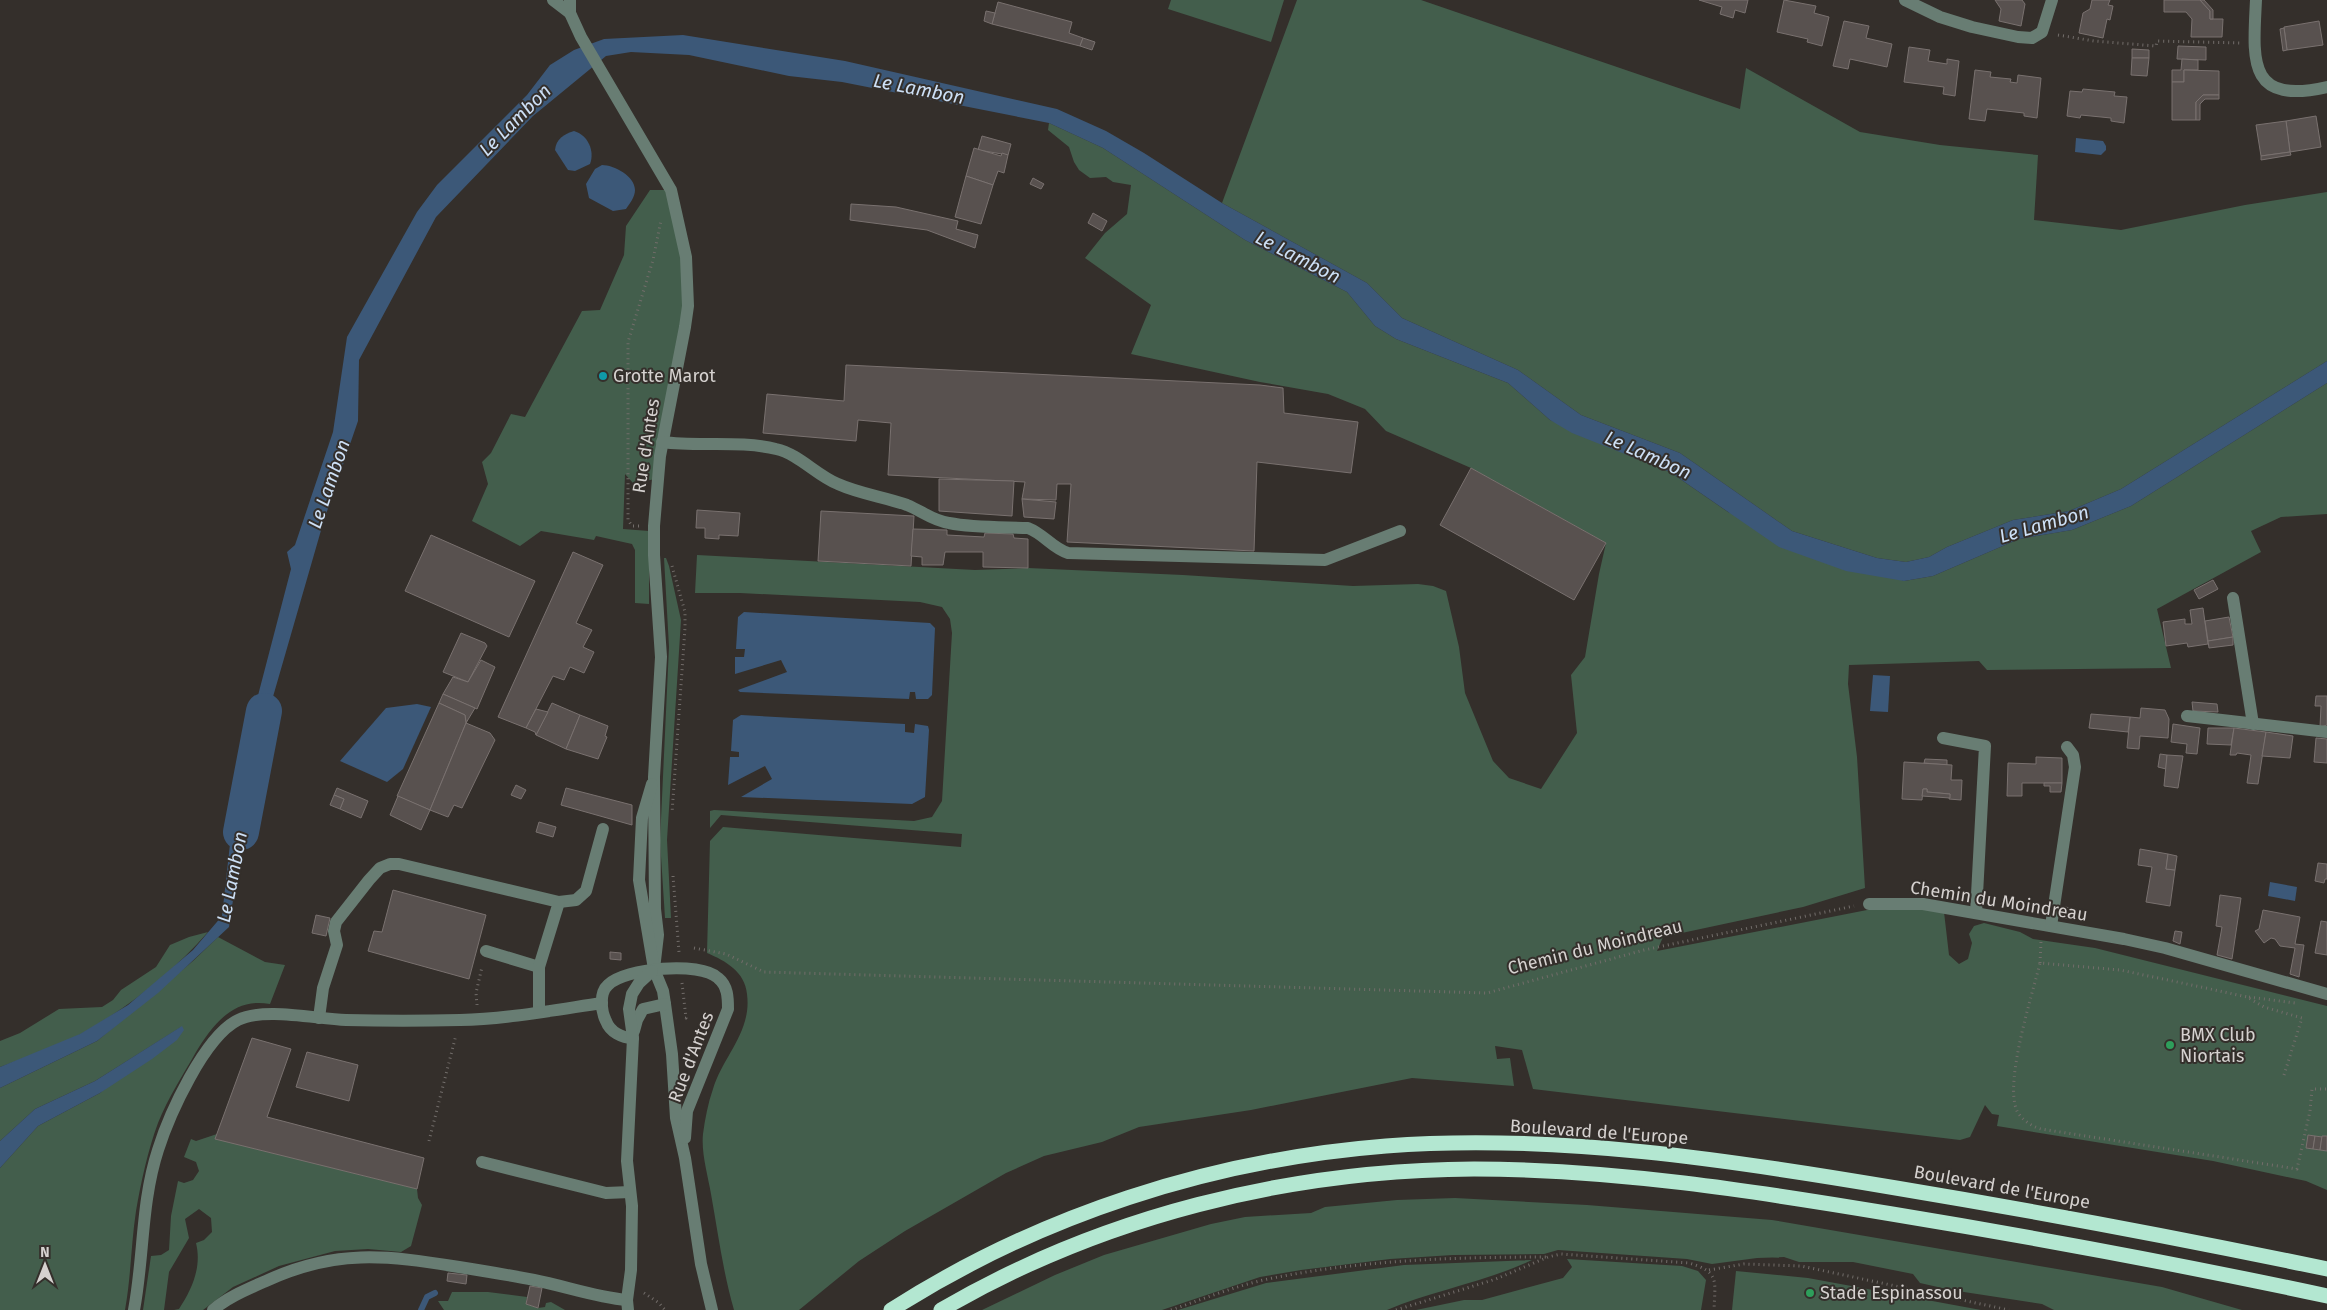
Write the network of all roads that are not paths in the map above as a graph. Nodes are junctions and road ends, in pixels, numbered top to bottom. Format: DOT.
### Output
graph roads {
  1 [pos="553,0"];
  2 [pos="1905,0"];
  3 [pos="2052,0"];
  4 [pos="2256,0"];
  5 [pos="570,6"];
  6 [pos="2327,87"];
  7 [pos="662,442"];
  8 [pos="1400,531"];
  9 [pos="2233,598"];
  10 [pos="2187,716"];
  11 [pos="2253,724"];
  12 [pos="2327,732"];
  13 [pos="1942,738"];
  14 [pos="2067,747"];
  15 [pos="604,829"];
  16 [pos="559,902"];
  17 [pos="1869,904"];
  18 [pos="1976,913"];
  19 [pos="2047,926"];
  20 [pos="486,951"];
  21 [pos="539,967"];
  22 [pos="654,970"];
  23 [pos="2327,994"];
  24 [pos="602,1003"];
  25 [pos="666,1004"];
  26 [pos="539,1011"];
  27 [pos="319,1018"];
  28 [pos="633,1038"];
  29 [pos="685,1158"];
  30 [pos="482,1162"];
  31 [pos="630,1192"];
  32 [pos="2327,1269"];
  33 [pos="2327,1296"];
  34 [pos="627,1305"];
  35 [pos="134,1310"];
  36 [pos="213,1310"];
  37 [pos="712,1310"];
  38 [pos="891,1310"];
  39 [pos="942,1310"];
  1 -- 5 [label="street"];
  2 -- 3 [label="street"];
  4 -- 6 [label="street"];
  5 -- 7 [label="street, Rue d'Antes"];
  7 -- 8 [label="street"];
  7 -- 22 [label="street, Rue d'Antes"];
  9 -- 11 [label="street"];
  10 -- 11 [label="street"];
  11 -- 12 [label="street"];
  13 -- 18 [label="street"];
  14 -- 19 [label="street"];
  15 -- 16 [label="street"];
  16 -- 21 [label="street"];
  16 -- 27 [label="street"];
  17 -- 18 [label="street, Chemin du Moindreau"];
  18 -- 19 [label="street, Chemin du Moindreau"];
  19 -- 23 [label="street, Chemin du Moindreau"];
  20 -- 21 [label="street"];
  21 -- 26 [label="street"];
  22 -- 24 [label="street"];
  22 -- 25 [label="street, Rue d'Antes"];
  22 -- 28 [label="street"];
  22 -- 29 [label="street, Rue d'Antes"];
  24 -- 26 [label="street"];
  24 -- 28 [label="street"];
  25 -- 28 [label="street"];
  25 -- 29 [label="street, Rue d'Antes"];
  26 -- 27 [label="street"];
  27 -- 35 [label="street"];
  28 -- 31 [label="street"];
  29 -- 37 [label="street, Rue d'Antes"];
  30 -- 31 [label="street"];
  31 -- 34 [label="street"];
  32 -- 38 [label="highway, Boulevard de l'Europe"];
  33 -- 39 [label="highway"];
  34 -- 36 [label="street"];
}
